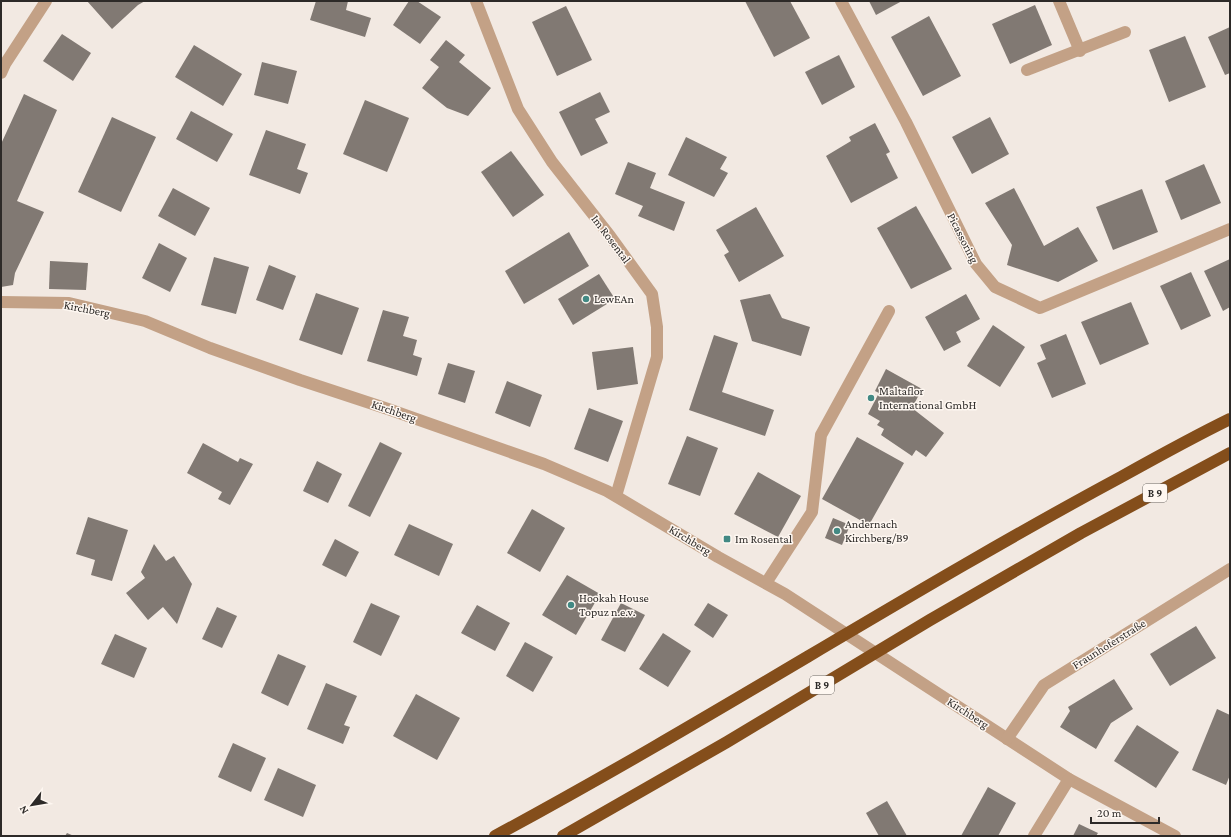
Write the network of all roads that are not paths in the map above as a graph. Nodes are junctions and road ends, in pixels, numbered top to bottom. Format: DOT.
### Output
graph roads {
  1 [pos="46,1"];
  2 [pos="476,1"];
  3 [pos="841,1"];
  4 [pos="1059,1"];
  5 [pos="1125,32"];
  6 [pos="1080,51"];
  7 [pos="1027,70"];
  8 [pos="1,73"];
  9 [pos="1230,229"];
  10 [pos="1,302"];
  11 [pos="889,311"];
  12 [pos="1230,419"];
  13 [pos="1230,453"];
  14 [pos="616,496"];
  15 [pos="1230,569"];
  16 [pos="766,583"];
  17 [pos="1007,739"];
  18 [pos="1069,779"];
  19 [pos="495,836"];
  20 [pos="563,836"];
  21 [pos="1034,836"];
  22 [pos="1175,836"];
  1 -- 8 [label="street"];
  2 -- 14 [label="street, Im Rosental"];
  3 -- 9 [label="street, Picassoring"];
  4 -- 6 [label="street"];
  5 -- 6 [label="street"];
  6 -- 7 [label="street"];
  10 -- 14 [label="street, Kirchberg"];
  11 -- 16 [label="street"];
  12 -- 19 [label="highway, B 9"];
  13 -- 20 [label="highway, B 9"];
  14 -- 16 [label="street, Kirchberg"];
  15 -- 17 [label="street, Fraunhoferstraße"];
  16 -- 17 [label="street, Kirchberg"];
  17 -- 18 [label="street, Kirchberg"];
  18 -- 21 [label="street"];
  18 -- 22 [label="street, Kirchberg"];
}
